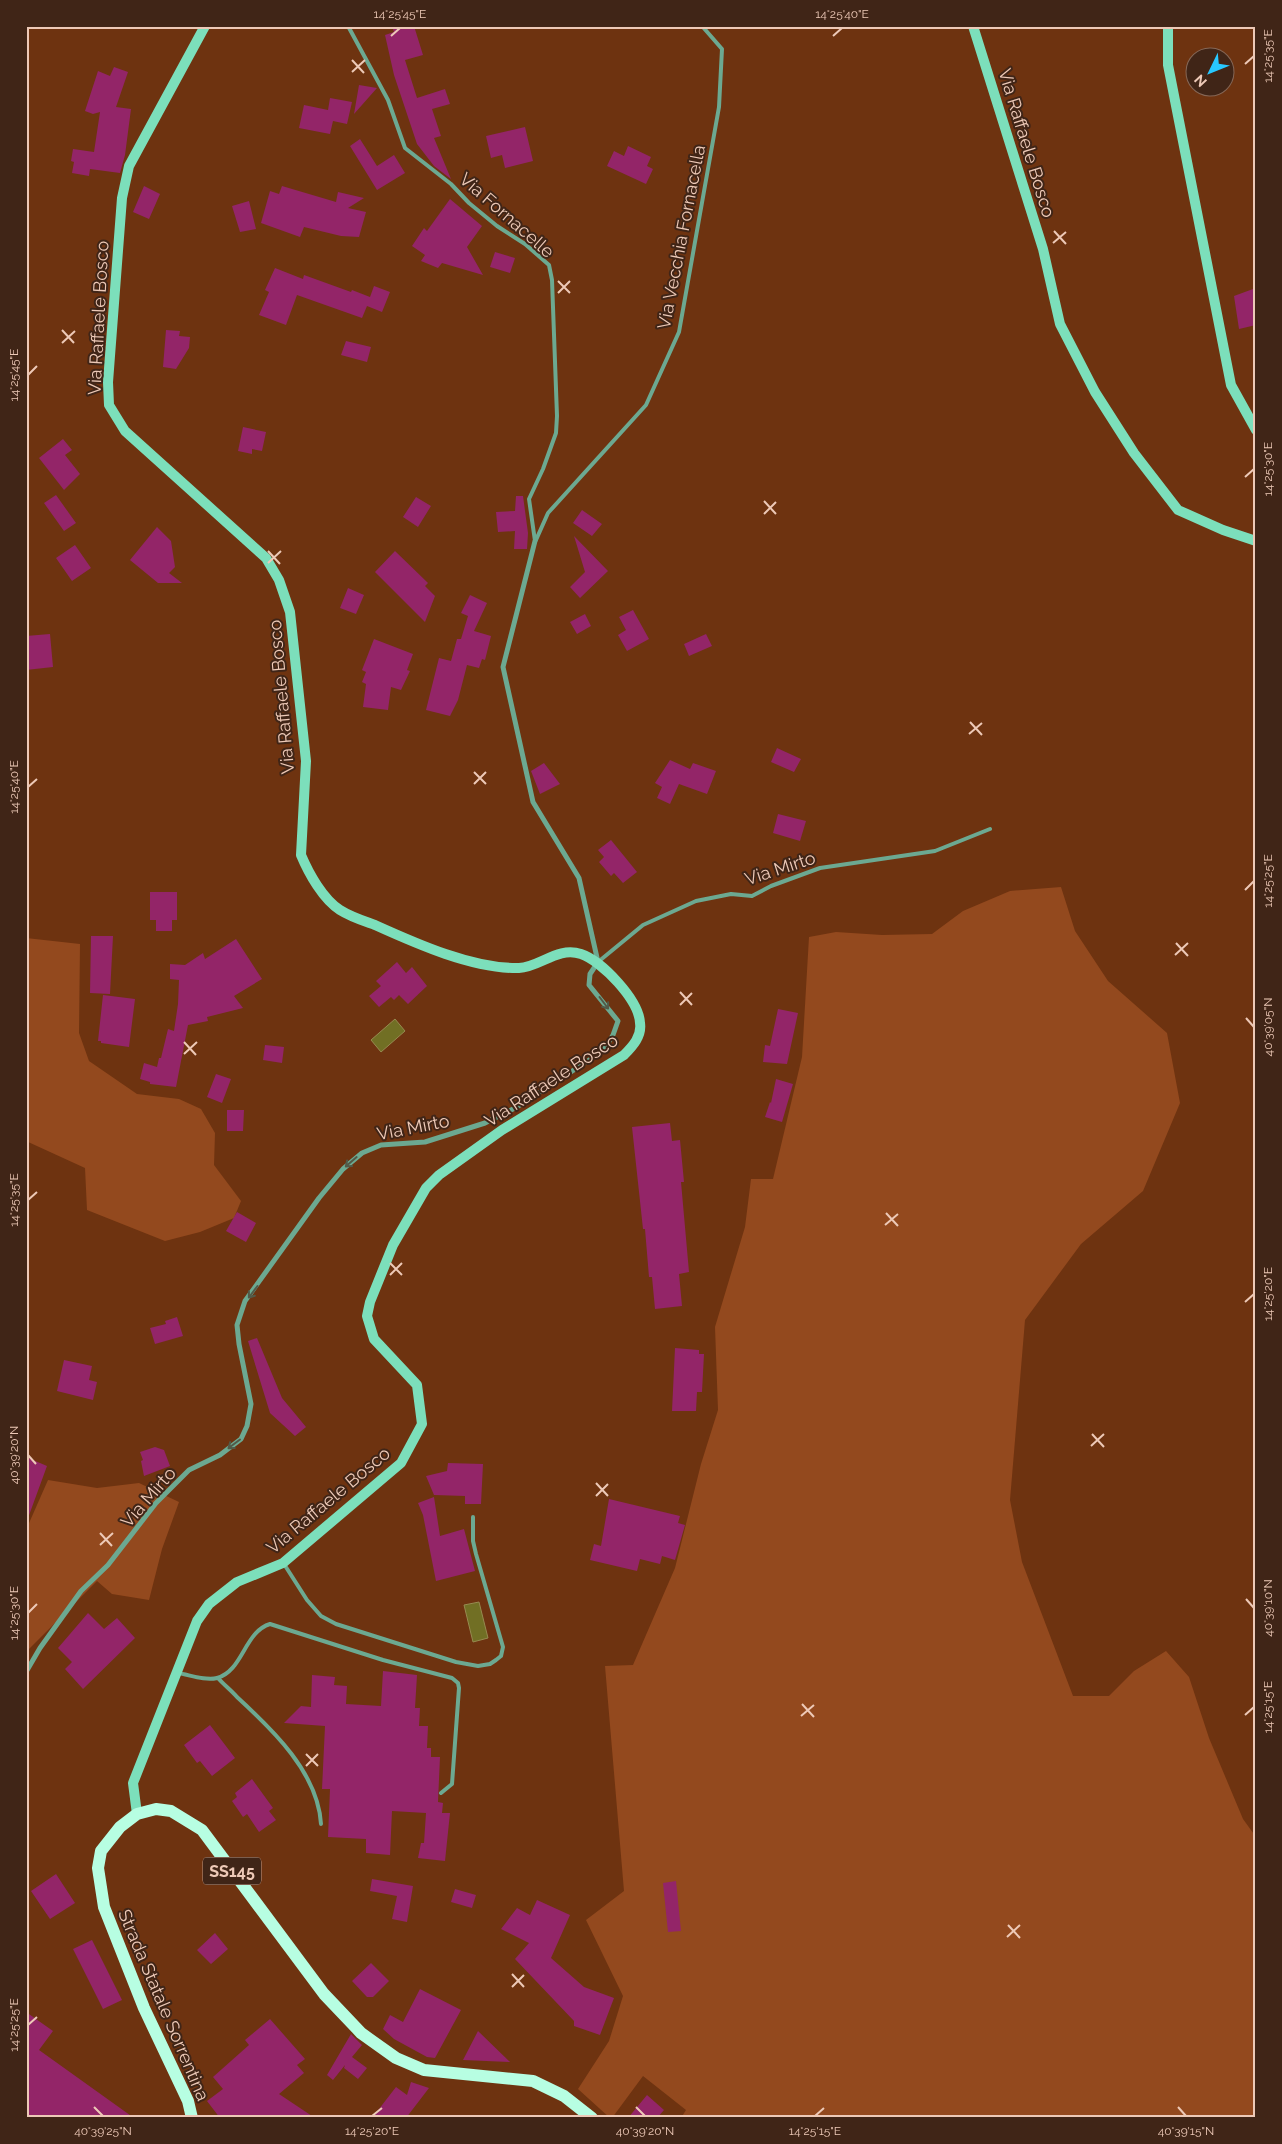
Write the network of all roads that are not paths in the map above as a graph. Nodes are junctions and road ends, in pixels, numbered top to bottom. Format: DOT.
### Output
graph roads {
  1 [pos="205,26"];
  2 [pos="348,26"];
  3 [pos="702,26"];
  4 [pos="973,26"];
  5 [pos="1168,26"];
  6 [pos="1256,430"];
  7 [pos="535,541"];
  8 [pos="1256,541"];
  9 [pos="990,829"];
  10 [pos="598,962"];
  11 [pos="473,1517"];
  12 [pos="283,1563"];
  13 [pos="26,1672"];
  14 [pos="175,1672"];
  15 [pos="218,1678"];
  16 [pos="441,1793"];
  17 [pos="136,1814"];
  18 [pos="322,1824"];
  19 [pos="192,2118"];
  20 [pos="592,2118"];
  1 -- 10 [label="street, Via Raffaele Bosco"];
  2 -- 7 [label="lane, Via Fornacelle"];
  3 -- 7 [label="lane, Via Vecchia Fornacella"];
  4 -- 8 [label="street, Via Raffaele Bosco"];
  5 -- 6 [label="street"];
  7 -- 10 [label="street, Via Vecchia Fornacella"];
  9 -- 10 [label="lane, Via Mirto"];
  10 -- 12 [label="street, Via Raffaele Bosco"];
  10 -- 13 [label="street, Via Mirto, one-way"];
  11 -- 12 [label="lane"];
  12 -- 14 [label="street, Via Raffaele Bosco"];
  14 -- 15 [label="lane"];
  14 -- 17 [label="street, Via Raffaele Bosco"];
  15 -- 16 [label="lane"];
  15 -- 18 [label="lane"];
  17 -- 19 [label="main road, Strada Statale Sorrentina"];
  17 -- 20 [label="main road, SS145"];
}
